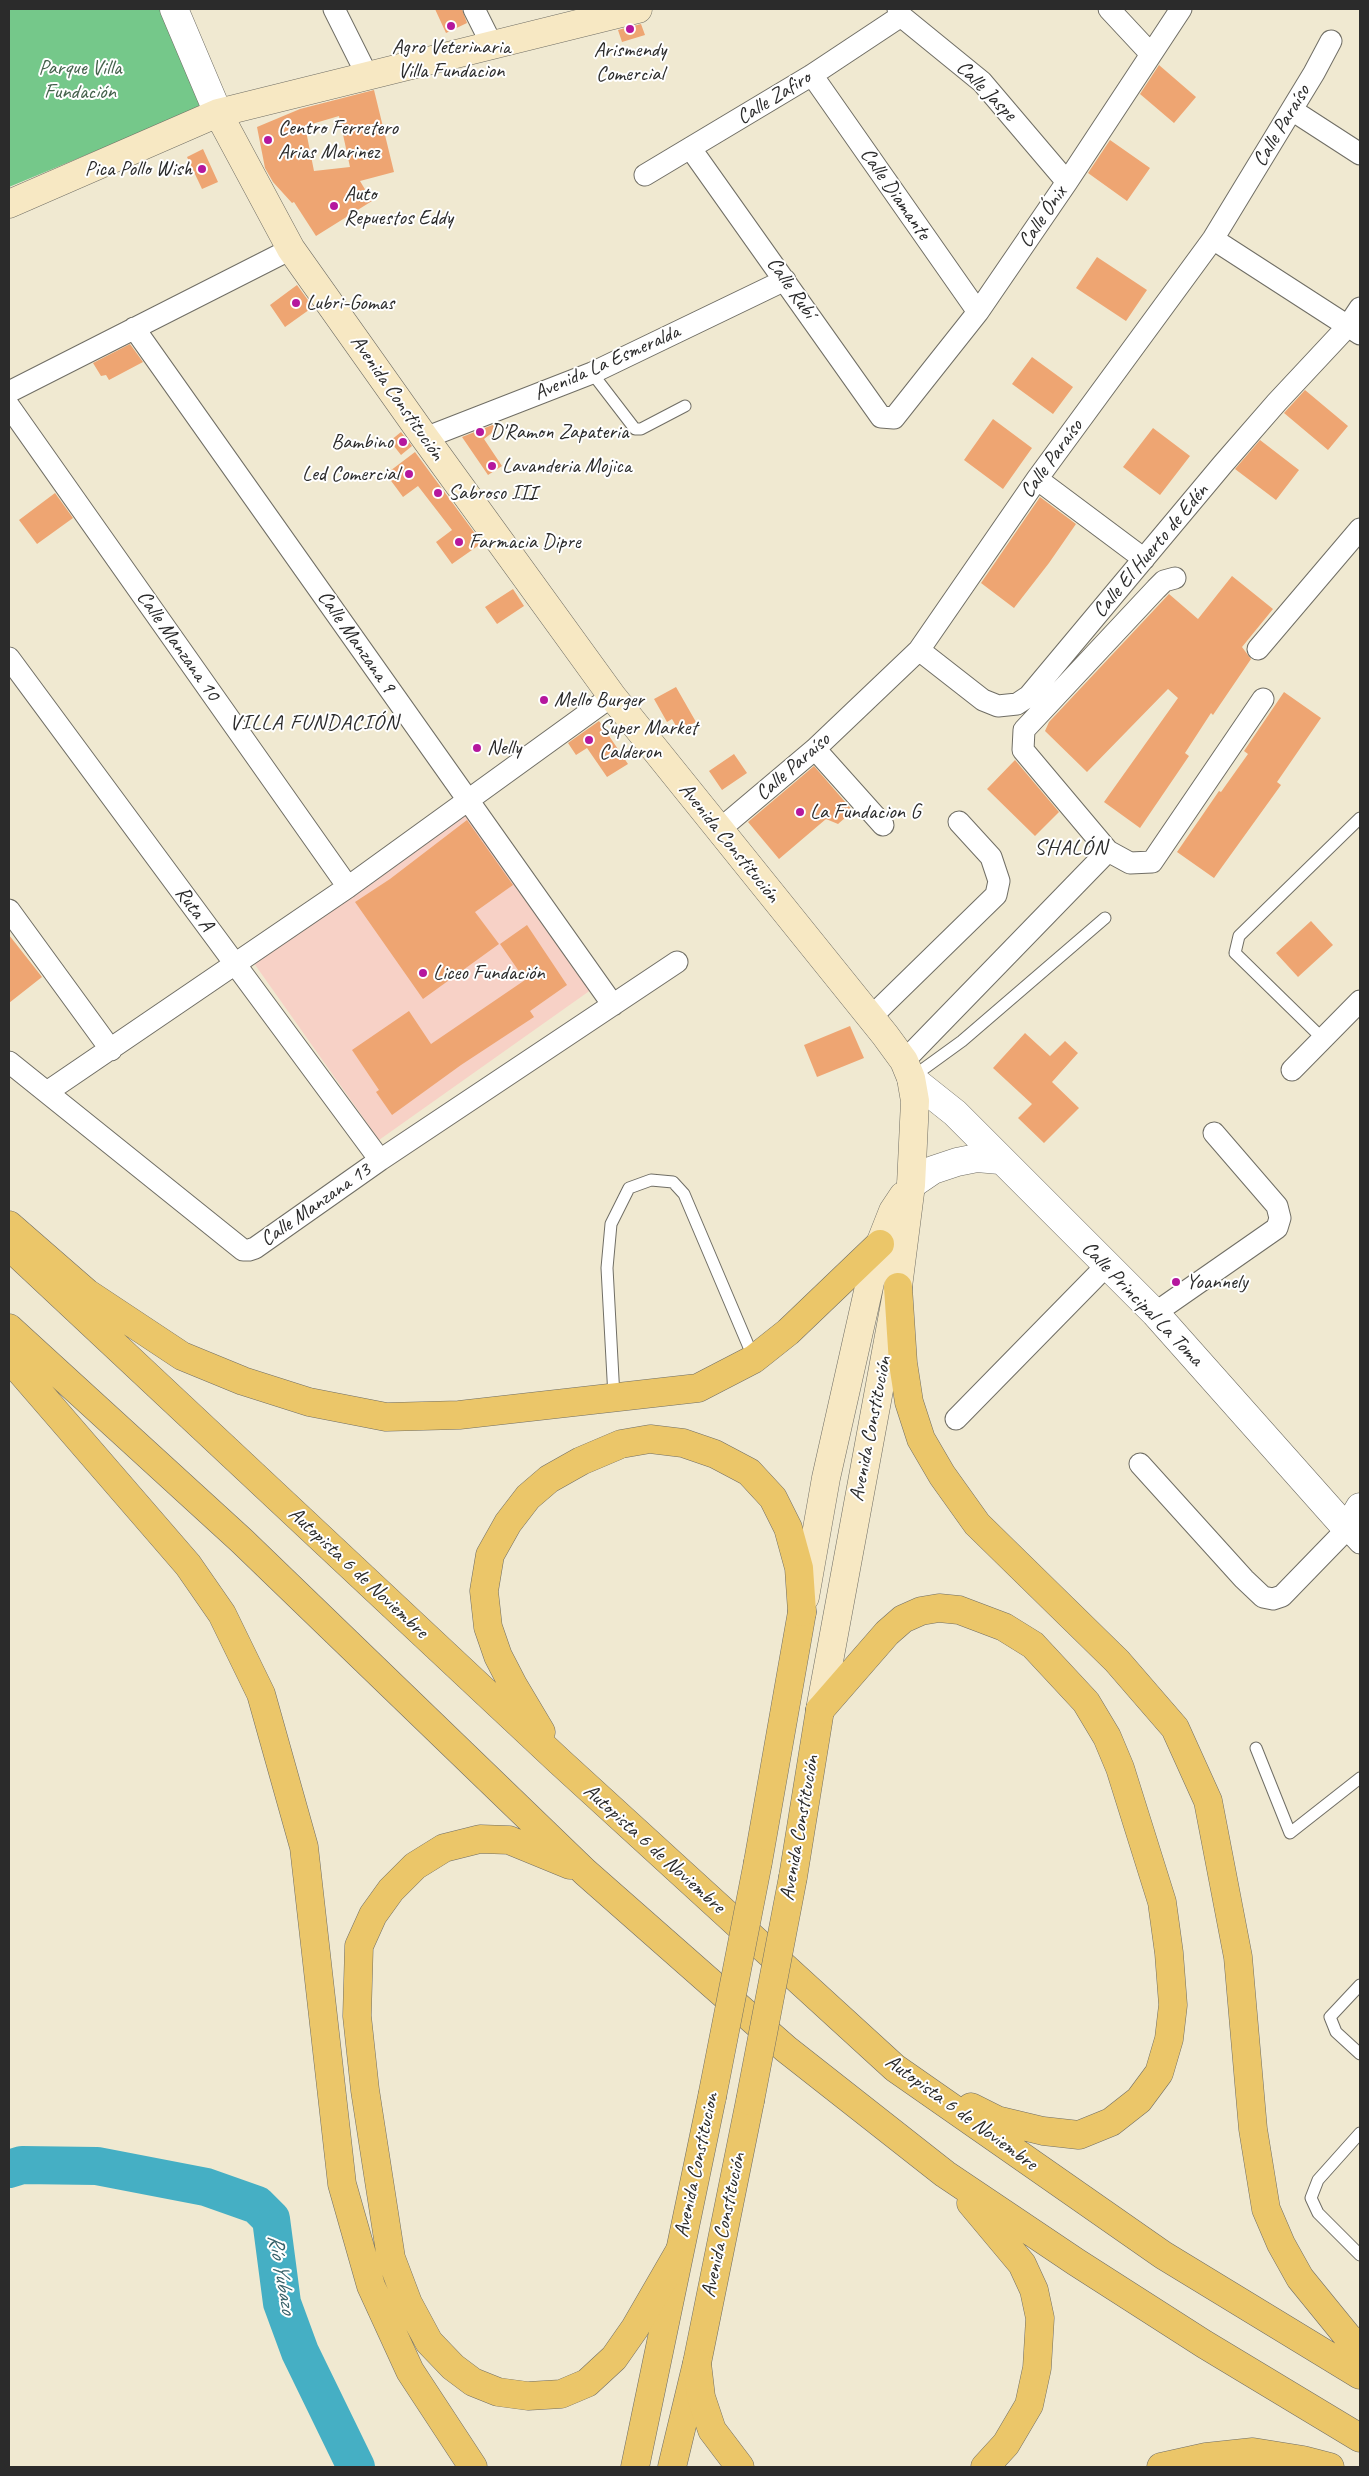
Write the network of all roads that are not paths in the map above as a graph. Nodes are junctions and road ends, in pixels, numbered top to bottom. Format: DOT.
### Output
graph roads {
  1 [pos="174,9"];
  2 [pos="334,9"];
  3 [pos="474,9"];
  4 [pos="638,9"];
  5 [pos="1108,9"];
  6 [pos="1181,9"];
  7 [pos="899,13"];
  8 [pos="1331,41"];
  9 [pos="492,45"];
  10 [pos="1150,53"];
  11 [pos="367,75"];
  12 [pos="812,75"];
  13 [pos="1292,110"];
  14 [pos="218,113"];
  15 [pos="691,148"];
  16 [pos="1360,154"];
  17 [pos="645,175"];
  18 [pos="1067,182"];
  19 [pos="9,204"];
  20 [pos="1213,239"];
  21 [pos="291,248"];
  22 [pos="785,280"];
  23 [pos="1360,308"];
  24 [pos="978,312"];
  25 [pos="134,328"];
  26 [pos="1354,330"];
  27 [pos="592,374"];
  28 [pos="9,392"];
  29 [pos="9,406"];
  30 [pos="685,406"];
  31 [pos="894,418"];
  32 [pos="425,438"];
  33 [pos="1037,479"];
  34 [pos="1360,529"];
  35 [pos="1144,559"];
  36 [pos="1175,578"];
  37 [pos="1258,649"];
  38 [pos="919,650"];
  39 [pos="9,658"];
  40 [pos="612,696"];
  41 [pos="1263,698"];
  42 [pos="815,749"];
  43 [pos="468,801"];
  44 [pos="1360,818"];
  45 [pos="959,822"];
  46 [pos="883,825"];
  47 [pos="719,830"];
  48 [pos="1108,851"];
  49 [pos="348,887"];
  50 [pos="9,910"];
  51 [pos="1105,918"];
  52 [pos="677,962"];
  53 [pos="235,964"];
  54 [pos="1360,1001"];
  55 [pos="613,1005"];
  56 [pos="871,1017"];
  57 [pos="1322,1038"];
  58 [pos="111,1050"];
  59 [pos="9,1062"];
  60 [pos="908,1069"];
  61 [pos="1292,1070"];
  62 [pos="47,1092"];
  63 [pos="1214,1133"];
  64 [pos="380,1160"];
  65 [pos="1000,1160"];
  66 [pos="911,1185"];
  67 [pos="9,1225"];
  68 [pos="880,1244"];
  69 [pos="9,1246"];
  70 [pos="1107,1265"];
  71 [pos="898,1286"];
  72 [pos="1155,1313"];
  73 [pos="9,1328"];
  74 [pos="9,1358"];
  75 [pos="754,1359"];
  76 [pos="614,1397"];
  77 [pos="956,1419"];
  78 [pos="1140,1464"];
  79 [pos="1356,1527"];
  80 [pos="802,1612"];
  81 [pos="820,1710"];
  82 [pos="1256,1748"];
  83 [pos="559,1761"];
  84 [pos="1360,1778"];
  85 [pos="758,1862"];
  86 [pos="585,1872"];
  87 [pos="1360,1985"];
  88 [pos="1360,2054"];
  89 [pos="895,2068"];
  90 [pos="1360,2133"];
  91 [pos="945,2174"];
  92 [pos="679,2252"];
  93 [pos="1360,2255"];
  94 [pos="1360,2349"];
  95 [pos="696,2362"];
  96 [pos="1360,2376"];
  97 [pos="1360,2438"];
  98 [pos="473,2467"];
  99 [pos="635,2467"];
  100 [pos="672,2467"];
  101 [pos="740,2467"];
  102 [pos="985,2467"];
  103 [pos="1161,2467"];
  104 [pos="1330,2467"];
  1 -- 14 [label="street, Avenida Constitución"];
  2 -- 11 [label="street"];
  3 -- 9 [label="street"];
  4 -- 9 [label="main road"];
  5 -- 10 [label="street"];
  6 -- 10 [label="street, Calle Ónix"];
  7 -- 12 [label="street, Calle Zafiro"];
  7 -- 18 [label="street, Calle Jaspe"];
  8 -- 13 [label="street, Calle Paraíso"];
  9 -- 11 [label="main road"];
  10 -- 18 [label="street, Calle Ónix"];
  11 -- 14 [label="main road"];
  12 -- 15 [label="street, Calle Zafiro"];
  12 -- 24 [label="street, Calle Diamante"];
  13 -- 16 [label="street"];
  13 -- 20 [label="street, Calle Paraíso"];
  14 -- 19 [label="main road"];
  14 -- 21 [label="main road, Avenida Constitución"];
  15 -- 17 [label="street, Calle Zafiro"];
  15 -- 22 [label="street, Calle Rubí"];
  18 -- 24 [label="street, Calle Ónix"];
  20 -- 26 [label="street"];
  20 -- 33 [label="street, Calle Paraíso"];
  21 -- 25 [label="street"];
  21 -- 32 [label="main road, Avenida Constitución"];
  22 -- 27 [label="street, Avenida La Esmeralda"];
  22 -- 31 [label="street, Calle Rubí"];
  23 -- 26 [label="street, Calle El Huerto de Edén"];
  24 -- 31 [label="street, Calle Ónix"];
  25 -- 28 [label="street"];
  25 -- 43 [label="street, Calle Manzana 9"];
  26 -- 35 [label="street, Calle El Huerto de Edén"];
  27 -- 30 [label="lane"];
  27 -- 32 [label="street, Avenida La Esmeralda"];
  29 -- 49 [label="street, Calle Manzana 10"];
  32 -- 40 [label="main road, Avenida Constitución"];
  33 -- 35 [label="street"];
  33 -- 38 [label="street, Calle Paraíso"];
  34 -- 37 [label="street"];
  35 -- 38 [label="street, Calle El Huerto de Edén"];
  36 -- 48 [label="street"];
  38 -- 42 [label="street, Calle Paraíso"];
  39 -- 53 [label="street, Ruta A"];
  40 -- 43 [label="street"];
  40 -- 47 [label="main road, Avenida Constitución"];
  41 -- 48 [label="street"];
  42 -- 46 [label="street"];
  42 -- 47 [label="street, Calle Paraíso"];
  43 -- 49 [label="street"];
  43 -- 55 [label="street, Calle Manzana 9"];
  44 -- 57 [label="lane"];
  45 -- 56 [label="street"];
  47 -- 56 [label="main road, Avenida Constitución"];
  48 -- 60 [label="street"];
  49 -- 53 [label="street"];
  50 -- 58 [label="street"];
  51 -- 60 [label="lane"];
  52 -- 55 [label="street, Calle Manzana 13"];
  53 -- 58 [label="street"];
  53 -- 64 [label="street, Ruta A"];
  54 -- 57 [label="street"];
  55 -- 64 [label="street, Calle Manzana 13"];
  56 -- 60 [label="main road, Avenida Constitución"];
  57 -- 61 [label="street"];
  58 -- 62 [label="street"];
  59 -- 62 [label="street, Calle Manzana 13"];
  60 -- 65 [label="street, Calle Principal La Toma"];
  60 -- 66 [label="main road, Avenida Constitución"];
  62 -- 64 [label="street, Calle Manzana 13"];
  63 -- 72 [label="street"];
  65 -- 66 [label="street"];
  65 -- 70 [label="street, Calle Principal La Toma"];
  66 -- 68 [label="main road, Avenida Constitución"];
  66 -- 71 [label="main road, Avenida Constitución"];
  67 -- 76 [label="main road"];
  68 -- 75 [label="main road"];
  68 -- 80 [label="main road, Avenida Constitución"];
  69 -- 83 [label="main road, Autopista 6 de Noviembre"];
  70 -- 72 [label="street, Calle Principal La Toma"];
  70 -- 77 [label="street"];
  71 -- 81 [label="main road, Avenida Constitución"];
  71 -- 94 [label="main road"];
  72 -- 79 [label="street, Calle Principal La Toma"];
  73 -- 86 [label="main road"];
  74 -- 98 [label="main road"];
  75 -- 76 [label="main road"];
  75 -- 76 [label="lane"];
  78 -- 79 [label="street"];
  80 -- 83 [label="main road"];
  80 -- 85 [label="main road, Avenida Constitución"];
  81 -- 89 [label="main road"];
  81 -- 95 [label="main road, Avenida Constitución, bridge"];
  82 -- 84 [label="lane"];
  83 -- 89 [label="main road, Autopista 6 de Noviembre"];
  85 -- 92 [label="main road, Avenida Constitucion, bridge"];
  86 -- 91 [label="main road"];
  86 -- 92 [label="main road"];
  87 -- 88 [label="lane"];
  89 -- 96 [label="main road, Autopista 6 de Noviembre"];
  90 -- 93 [label="lane"];
  91 -- 97 [label="main road"];
  91 -- 102 [label="main road"];
  92 -- 99 [label="main road, Avenida Constitucion"];
  95 -- 100 [label="main road, Avenida Constitución"];
  95 -- 101 [label="main road"];
  103 -- 104 [label="main road"];
}
